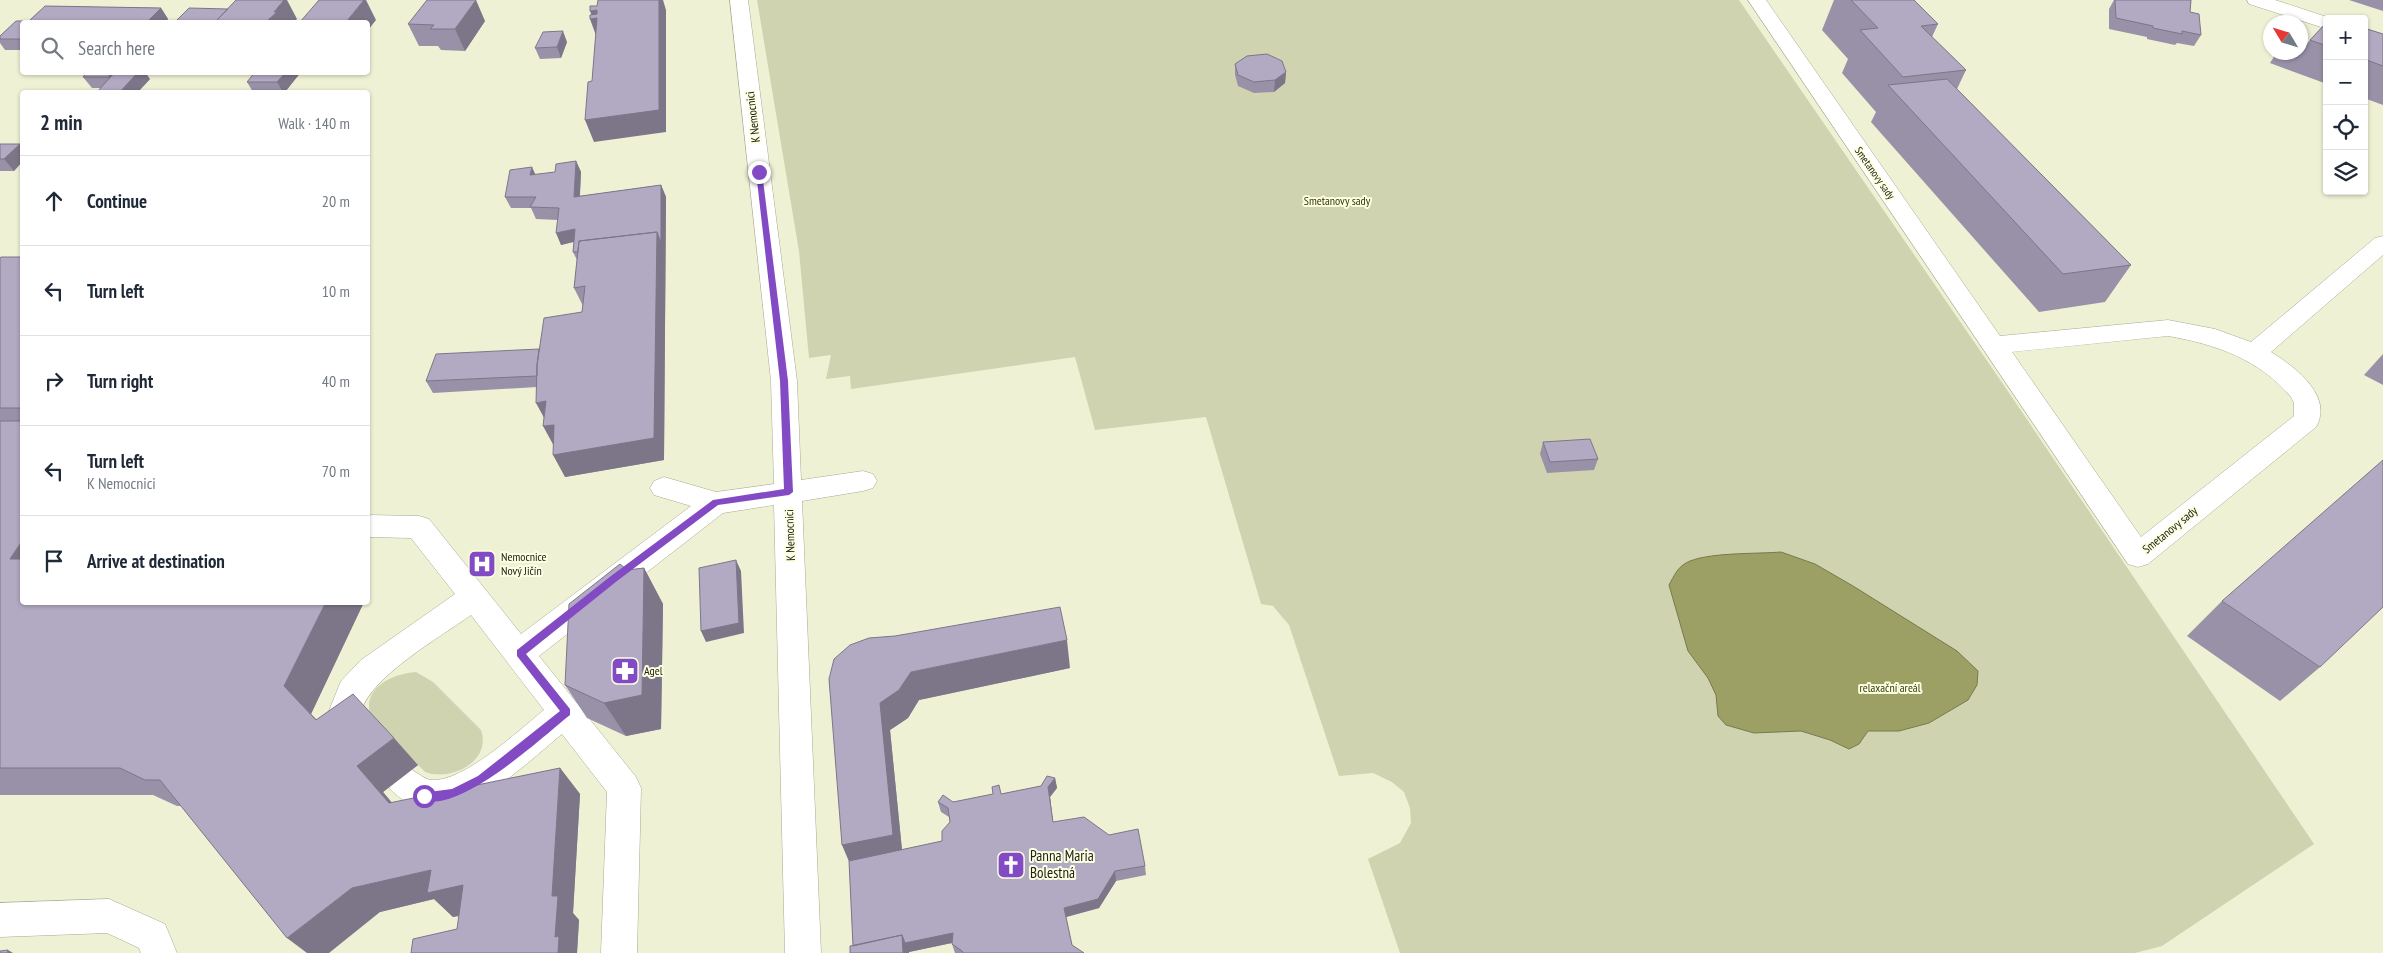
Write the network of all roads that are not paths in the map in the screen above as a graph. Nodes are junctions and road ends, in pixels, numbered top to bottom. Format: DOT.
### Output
graph roads {
  1 [pos="739,0"];
  2 [pos="1757,0"];
  3 [pos="2256,0"];
  4 [pos="2323,22"];
  5 [pos="2383,243"];
  6 [pos="1994,345"];
  7 [pos="2253,354"];
  8 [pos="862,480"];
  9 [pos="664,488"];
  10 [pos="789,492"];
  11 [pos="716,502"];
  12 [pos="370,526"];
  13 [pos="475,596"];
  14 [pos="520,653"];
  15 [pos="566,712"];
  16 [pos="360,735"];
  17 [pos="401,779"];
  18 [pos="0,920"];
  19 [pos="159,953"];
  20 [pos="619,953"];
  21 [pos="803,953"];
  1 -- 10 [label="street, K Nemocnici"];
  2 -- 6 [label="street, Smetanovy sady"];
  3 -- 4 [label="street"];
  5 -- 7 [label="street"];
  6 -- 7 [label="street, Smetanovy sady"];
  6 -- 7 [label="street, Smetanovy sady"];
  8 -- 10 [label="street"];
  9 -- 11 [label="street"];
  10 -- 11 [label="street"];
  10 -- 21 [label="street, K Nemocnici"];
  11 -- 14 [label="street"];
  12 -- 13 [label="street"];
  13 -- 14 [label="street"];
  13 -- 16 [label="street"];
  14 -- 15 [label="street"];
  15 -- 17 [label="street"];
  15 -- 20 [label="street"];
  18 -- 19 [label="street"];
}
